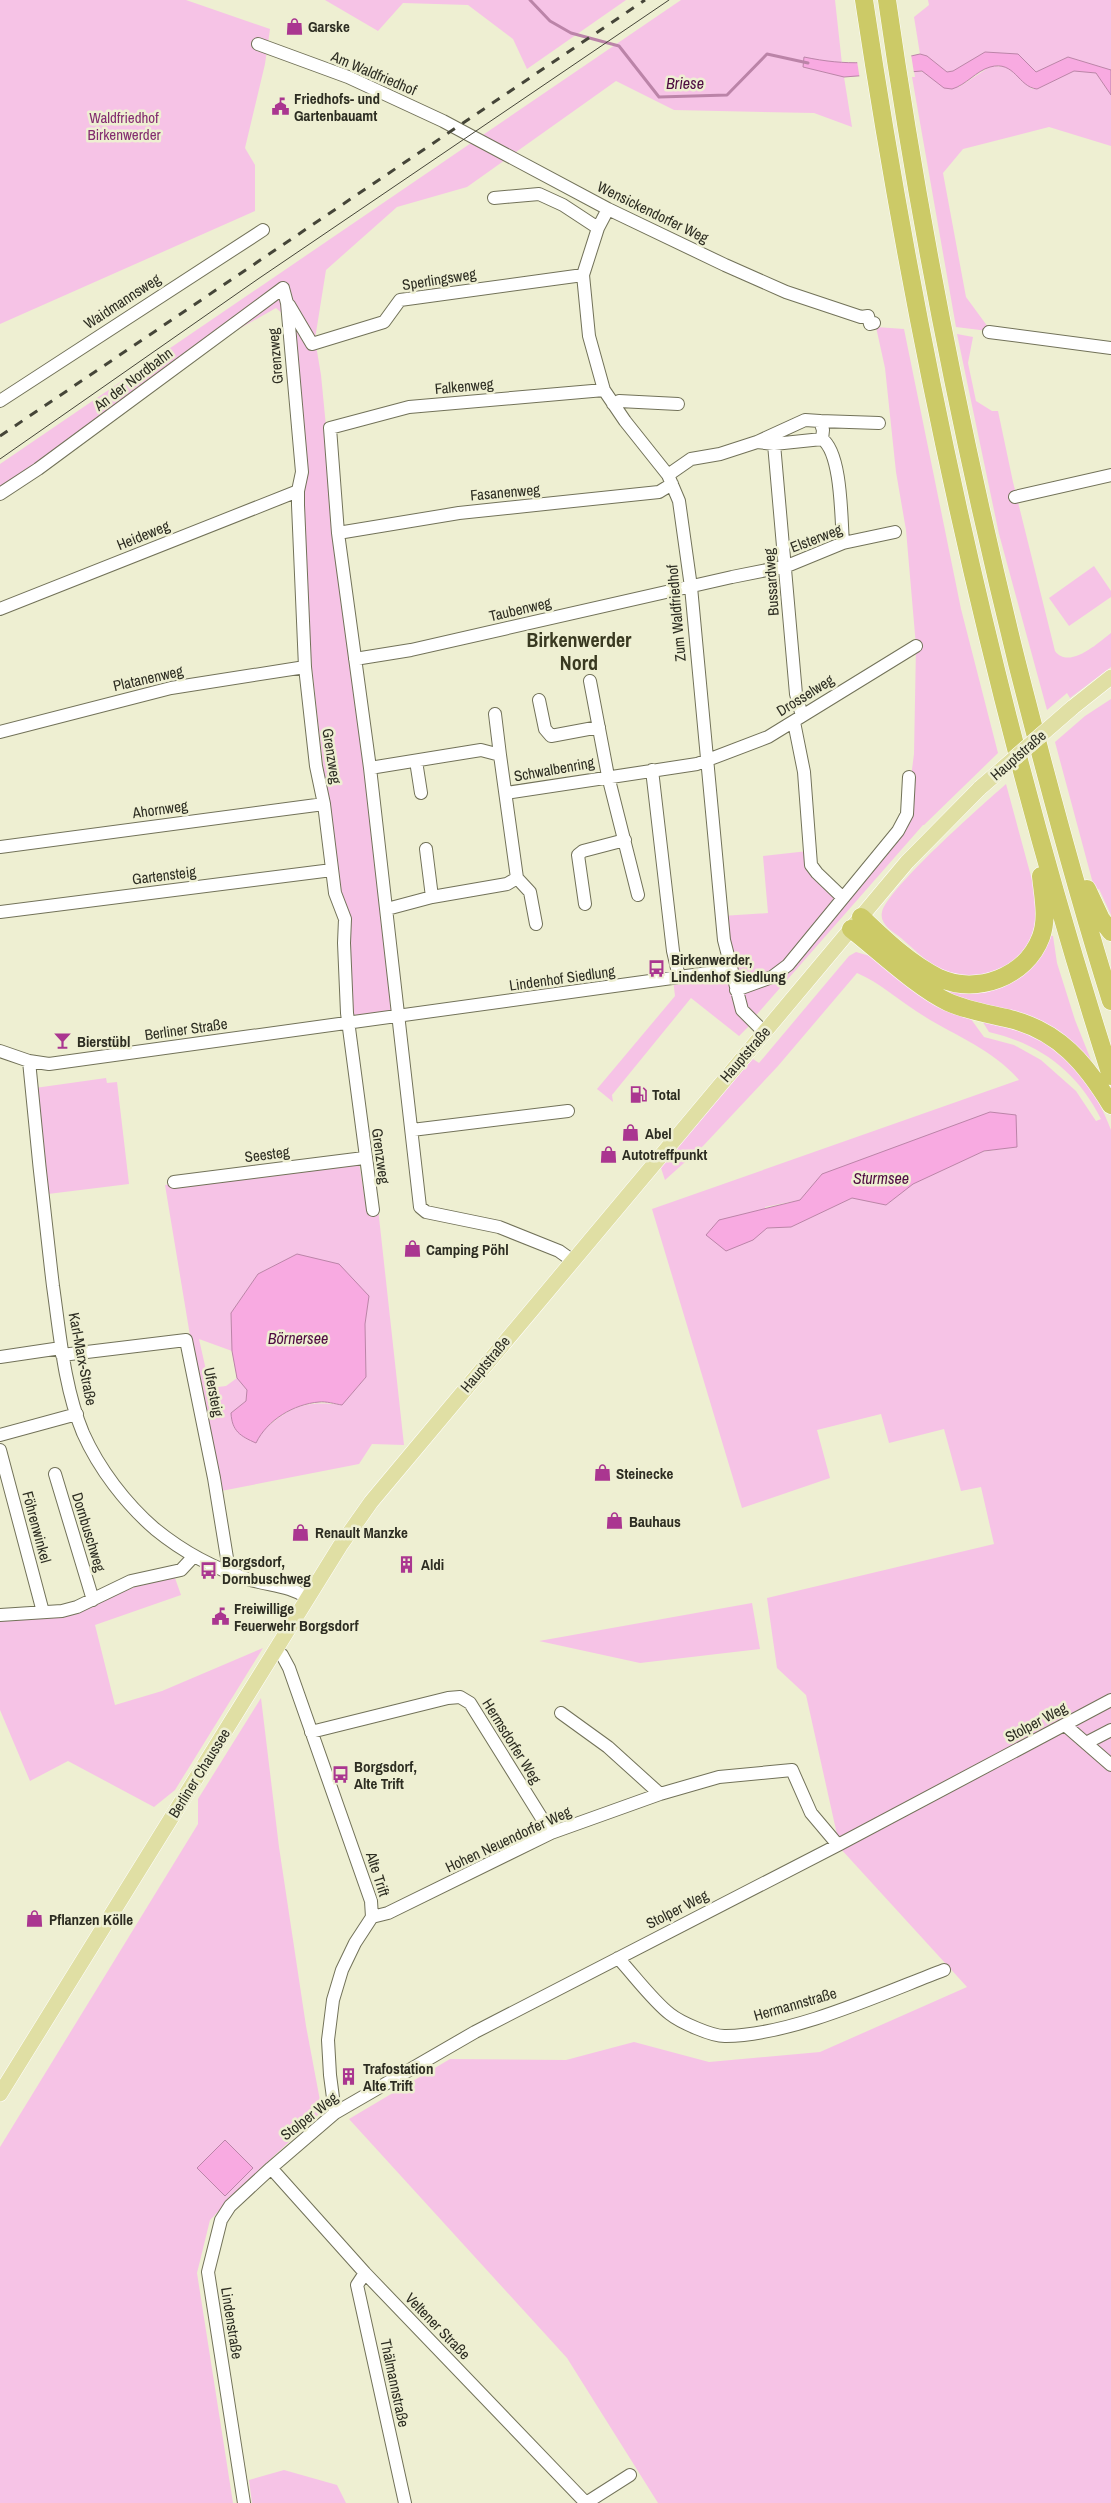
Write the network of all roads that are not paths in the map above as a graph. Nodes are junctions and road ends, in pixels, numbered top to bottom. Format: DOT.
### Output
graph roads {
  1 [pos="864,0"];
  2 [pos="887,0"];
  3 [pos="258,44"];
  4 [pos="421,112"];
  5 [pos="494,198"];
  6 [pos="608,209"];
  7 [pos="598,228"];
  8 [pos="263,230"];
  9 [pos="583,275"];
  10 [pos="283,288"];
  11 [pos="287,303"];
  12 [pos="874,323"];
  13 [pos="989,332"];
  14 [pos="312,344"];
  15 [pos="1111,348"];
  16 [pos="604,390"];
  17 [pos="0,401"];
  18 [pos="613,404"];
  19 [pos="678,404"];
  20 [pos="820,421"];
  21 [pos="879,423"];
  22 [pos="822,439"];
  23 [pos="758,442"];
  24 [pos="774,444"];
  25 [pos="1111,475"];
  26 [pos="670,480"];
  27 [pos="298,491"];
  28 [pos="0,494"];
  29 [pos="1015,497"];
  30 [pos="338,532"];
  31 [pos="894,532"];
  32 [pos="843,543"];
  33 [pos="787,566"];
  34 [pos="691,587"];
  35 [pos="0,609"];
  36 [pos="916,646"];
  37 [pos="355,659"];
  38 [pos="305,666"];
  39 [pos="1111,677"];
  40 [pos="590,681"];
  41 [pos="539,700"];
  42 [pos="495,714"];
  43 [pos="798,719"];
  44 [pos="600,727"];
  45 [pos="0,732"];
  46 [pos="500,755"];
  47 [pos="416,761"];
  48 [pos="706,761"];
  49 [pos="370,768"];
  50 [pos="652,770"];
  51 [pos="608,776"];
  52 [pos="910,777"];
  53 [pos="420,793"];
  54 [pos="506,794"];
  55 [pos="324,804"];
  56 [pos="1036,826"];
  57 [pos="1062,833"];
  58 [pos="625,840"];
  59 [pos="0,847"];
  60 [pos="426,849"];
  61 [pos="332,870"];
  62 [pos="518,878"];
  63 [pos="638,895"];
  64 [pos="432,897"];
  65 [pos="842,897"];
  66 [pos="585,904"];
  67 [pos="387,909"];
  68 [pos="0,912"];
  69 [pos="856,923"];
  70 [pos="536,924"];
  71 [pos="1111,932"];
  72 [pos="730,970"];
  73 [pos="679,978"];
  74 [pos="736,990"];
  75 [pos="1111,1001"];
  76 [pos="398,1015"];
  77 [pos="348,1024"];
  78 [pos="764,1032"];
  79 [pos="0,1049"];
  80 [pos="29,1061"];
  81 [pos="1111,1076"];
  82 [pos="1111,1105"];
  83 [pos="568,1110"];
  84 [pos="412,1130"];
  85 [pos="364,1158"];
  86 [pos="174,1182"];
  87 [pos="373,1210"];
  88 [pos="573,1262"];
  89 [pos="62,1352"];
  90 [pos="0,1357"];
  91 [pos="77,1414"];
  92 [pos="0,1435"];
  93 [pos="0,1450"];
  94 [pos="408,1458"];
  95 [pos="55,1474"];
  96 [pos="194,1556"];
  97 [pos="227,1572"];
  98 [pos="308,1598"];
  99 [pos="93,1600"];
  100 [pos="43,1612"];
  101 [pos="0,1615"];
  102 [pos="276,1650"];
  103 [pos="1111,1700"];
  104 [pos="561,1713"];
  105 [pos="1065,1724"];
  106 [pos="1111,1730"];
  107 [pos="311,1732"];
  108 [pos="1086,1743"];
  109 [pos="1111,1765"];
  110 [pos="660,1794"];
  111 [pos="552,1833"];
  112 [pos="838,1844"];
  113 [pos="372,1917"];
  114 [pos="618,1958"];
  115 [pos="944,1970"];
  116 [pos="0,2094"];
  117 [pos="335,2113"];
  118 [pos="271,2168"];
  119 [pos="365,2273"];
  120 [pos="630,2475"];
  121 [pos="244,2503"];
  122 [pos="405,2503"];
  123 [pos="586,2503"];
  1 -- 56 [label="highway"];
  2 -- 57 [label="highway"];
  3 -- 4 [label="street, Am Waldfriedhof"];
  4 -- 6 [label="street, Wensickendorfer Weg"];
  5 -- 7 [label="street"];
  6 -- 7 [label="street, Zum Waldfriedhof"];
  6 -- 12 [label="street, Wensickendorfer Weg"];
  7 -- 9 [label="street, Zum Waldfriedhof"];
  8 -- 17 [label="street, Waidmannsweg"];
  9 -- 14 [label="street, Sperlingsweg"];
  9 -- 16 [label="street, Zum Waldfriedhof"];
  10 -- 11 [label="street, Grenzweg"];
  10 -- 28 [label="street, An der Nordbahn"];
  11 -- 14 [label="street, Grenzweg"];
  11 -- 27 [label="street, Grenzweg"];
  13 -- 15 [label="street"];
  16 -- 18 [label="street, Zum Waldfriedhof"];
  16 -- 30 [label="street, Falkenweg"];
  18 -- 19 [label="street"];
  18 -- 26 [label="street, Zum Waldfriedhof"];
  20 -- 21 [label="street, Fasanenweg"];
  20 -- 22 [label="street"];
  20 -- 23 [label="street, Fasanenweg"];
  22 -- 24 [label="street, Fasanenweg"];
  22 -- 32 [label="street"];
  23 -- 24 [label="street, Fasanenweg"];
  23 -- 26 [label="street, Fasanenweg"];
  24 -- 33 [label="street, Bussardweg"];
  25 -- 29 [label="street"];
  26 -- 30 [label="street, Fasanenweg"];
  26 -- 34 [label="street, Zum Waldfriedhof"];
  27 -- 35 [label="street, Heideweg"];
  27 -- 38 [label="street, Grenzweg"];
  30 -- 37 [label="street"];
  31 -- 32 [label="street, Elsterweg"];
  32 -- 33 [label="street, Elsterweg"];
  33 -- 34 [label="street, Elsterweg"];
  33 -- 43 [label="street, Bussardweg"];
  34 -- 37 [label="street, Taubenweg"];
  34 -- 48 [label="street, Zum Waldfriedhof"];
  36 -- 43 [label="street, Drosselweg"];
  37 -- 49 [label="street"];
  38 -- 45 [label="street, Platanenweg"];
  38 -- 55 [label="street, Grenzweg"];
  39 -- 69 [label="main road, Hauptstraße, bridge"];
  40 -- 44 [label="street, Schwalbenring"];
  41 -- 44 [label="street"];
  42 -- 46 [label="street, Schwalbenring"];
  43 -- 48 [label="street, Drosselweg"];
  43 -- 65 [label="street, Bussardweg"];
  44 -- 51 [label="street, Schwalbenring"];
  46 -- 47 [label="street, Schwalbenring"];
  46 -- 54 [label="street, Schwalbenring"];
  47 -- 49 [label="street, Schwalbenring"];
  47 -- 53 [label="street"];
  48 -- 50 [label="street, Schwalbenring"];
  48 -- 72 [label="street, Zum Waldfriedhof"];
  49 -- 67 [label="street"];
  50 -- 51 [label="street, Schwalbenring"];
  50 -- 73 [label="street"];
  51 -- 54 [label="street, Schwalbenring"];
  51 -- 58 [label="street, Schwalbenring"];
  52 -- 65 [label="street"];
  54 -- 62 [label="street, Schwalbenring"];
  55 -- 59 [label="street, Ahornweg"];
  55 -- 61 [label="street, Grenzweg"];
  56 -- 69 [label="highway"];
  56 -- 81 [label="highway"];
  57 -- 71 [label="highway"];
  57 -- 75 [label="highway"];
  58 -- 63 [label="street, Schwalbenring"];
  58 -- 66 [label="street"];
  60 -- 64 [label="street"];
  61 -- 68 [label="street, Gartensteig"];
  61 -- 77 [label="street, Grenzweg"];
  62 -- 64 [label="street"];
  62 -- 70 [label="street, Schwalbenring"];
  64 -- 67 [label="street"];
  65 -- 74 [label="street"];
  67 -- 76 [label="street"];
  69 -- 78 [label="main road, Hauptstraße"];
  69 -- 82 [label="highway"];
  72 -- 73 [label="street, Lindenhof Siedlung"];
  72 -- 74 [label="street, Zum Waldfriedhof"];
  73 -- 76 [label="street, Lindenhof Siedlung"];
  74 -- 78 [label="street, Zum Waldfriedhof"];
  76 -- 77 [label="street, Lindenhof Siedlung"];
  76 -- 84 [label="street"];
  77 -- 80 [label="street, Berliner Straße"];
  77 -- 85 [label="street, Grenzweg"];
  78 -- 88 [label="main road, Hauptstraße"];
  79 -- 80 [label="street, Berliner Straße"];
  80 -- 89 [label="street, Karl-Marx-Straße"];
  83 -- 84 [label="street"];
  84 -- 88 [label="street"];
  85 -- 86 [label="street, Seesteg"];
  85 -- 87 [label="street, Grenzweg"];
  88 -- 94 [label="main road, Hauptstraße"];
  89 -- 90 [label="street"];
  89 -- 91 [label="street, Karl-Marx-Straße"];
  89 -- 97 [label="street, Ufersteig"];
  91 -- 92 [label="street"];
  91 -- 96 [label="street, Karl-Marx-Straße"];
  93 -- 100 [label="street, Föhrenwinkel"];
  94 -- 98 [label="main road, Berliner Chaussee"];
  95 -- 99 [label="street, Dornbuschweg"];
  96 -- 97 [label="street, Karl-Marx-Straße"];
  96 -- 99 [label="street, Dornbuschweg"];
  97 -- 98 [label="street, Karl-Marx-Straße"];
  98 -- 102 [label="main road, Berliner Chaussee"];
  99 -- 100 [label="street, Dornbuschweg"];
  100 -- 101 [label="street, Dornbuschweg"];
  102 -- 107 [label="street, Alte Trift"];
  102 -- 116 [label="main road, Berliner Chaussee"];
  103 -- 105 [label="street, Stolper Weg"];
  104 -- 110 [label="street"];
  105 -- 108 [label="street"];
  105 -- 112 [label="street, Stolper Weg"];
  106 -- 108 [label="street"];
  107 -- 111 [label="street, Hermsdorfer Weg"];
  107 -- 113 [label="street, Alte Trift"];
  108 -- 109 [label="street"];
  110 -- 111 [label="street, Hohen Neuendorfer Weg"];
  110 -- 112 [label="street, Hohen Neuendorfer Weg"];
  111 -- 113 [label="street, Hohen Neuendorfer Weg"];
  112 -- 114 [label="street, Stolper Weg"];
  113 -- 117 [label="street, Alte Trift"];
  114 -- 115 [label="street, Hermannstraße"];
  114 -- 117 [label="street, Stolper Weg"];
  117 -- 118 [label="street, Stolper Weg"];
  118 -- 119 [label="street, Veltener Straße"];
  118 -- 121 [label="street, Lindenstraße"];
  119 -- 122 [label="street, Thälmannstraße"];
  119 -- 123 [label="street, Veltener Straße"];
  120 -- 123 [label="street, Veltener Straße"];
}
